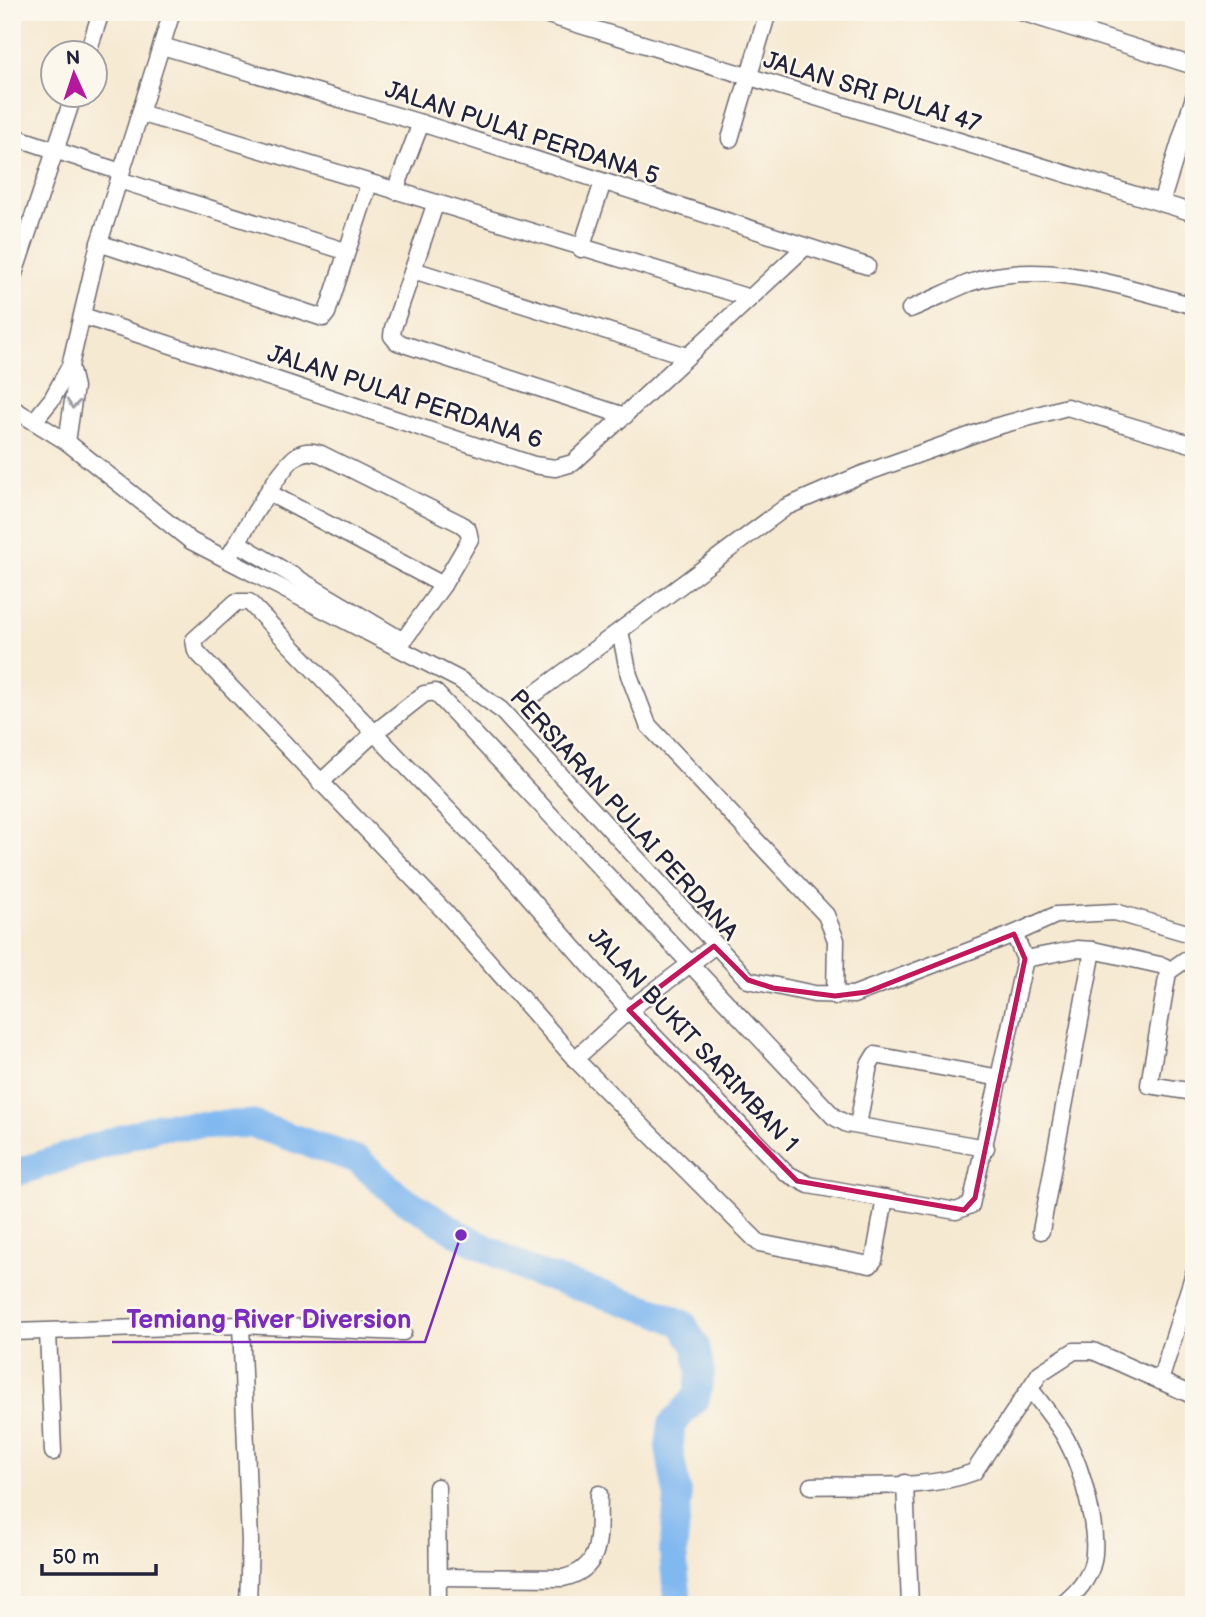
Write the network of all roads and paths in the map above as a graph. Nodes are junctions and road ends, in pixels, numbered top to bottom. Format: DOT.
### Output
graph roads {
  1 [pos="102,12"];
  2 [pos="172,12"];
  3 [pos="538,12"];
  4 [pos="768,12"];
  5 [pos="1021,12"];
  6 [pos="93,38"];
  7 [pos="162,47"];
  8 [pos="1194,66"];
  9 [pos="750,78"];
  10 [pos="1194,97"];
  11 [pos="69,108"];
  12 [pos="140,113"];
  13 [pos="421,123"];
  14 [pos="12,136"];
  15 [pos="730,139"];
  16 [pos="55,152"];
  17 [pos="120,176"];
  18 [pos="603,182"];
  19 [pos="369,184"];
  20 [pos="395,191"];
  21 [pos="1161,202"];
  22 [pos="435,205"];
  23 [pos="1194,213"];
  24 [pos="99,243"];
  25 [pos="805,247"];
  26 [pos="581,249"];
  27 [pos="345,251"];
  28 [pos="867,266"];
  29 [pos="414,270"];
  30 [pos="12,280"];
  31 [pos="750,299"];
  32 [pos="1194,306"];
  33 [pos="910,309"];
  34 [pos="83,316"];
  35 [pos="687,356"];
  36 [pos="70,366"];
  37 [pos="12,408"];
  38 [pos="625,416"];
  39 [pos="34,421"];
  40 [pos="67,442"];
  41 [pos="1194,445"];
  42 [pos="269,493"];
  43 [pos="238,542"];
  44 [pos="228,558"];
  45 [pos="443,585"];
  46 [pos="620,631"];
  47 [pos="536,693"];
  48 [pos="373,734"];
  49 [pos="320,783"];
  50 [pos="1014,934"];
  51 [pos="1194,935"];
  52 [pos="714,946"];
  53 [pos="1093,950"];
  54 [pos="1025,959"];
  55 [pos="1194,962"];
  56 [pos="689,964"];
  57 [pos="1168,972"];
  58 [pos="835,996"];
  59 [pos="629,1010"];
  60 [pos="575,1059"];
  61 [pos="1000,1078"];
  62 [pos="1194,1092"];
  63 [pos="858,1125"];
  64 [pos="986,1148"];
  65 [pos="886,1198"];
  66 [pos="1041,1231"];
  67 [pos="1194,1273"];
  68 [pos="241,1325"];
  69 [pos="12,1332"];
  70 [pos="48,1332"];
  71 [pos="403,1332"];
  72 [pos="1160,1381"];
  73 [pos="1031,1390"];
  74 [pos="1194,1396"];
  75 [pos="53,1452"];
  76 [pos="905,1483"];
  77 [pos="811,1486"];
  78 [pos="437,1487"];
  79 [pos="599,1494"];
  80 [pos="438,1577"];
  81 [pos="248,1605"];
  82 [pos="438,1605"];
  83 [pos="910,1605"];
  84 [pos="1062,1605"];
  1 -- 6 [label="street"];
  2 -- 7 [label="street"];
  3 -- 9 [label="street, JALAN SRI PULAI 47"];
  4 -- 9 [label="street"];
  5 -- 8 [label="street"];
  7 -- 12 [label="street"];
  7 -- 13 [label="street, JALAN PULAI PERDANA 5"];
  9 -- 15 [label="street"];
  9 -- 21 [label="street, JALAN SRI PULAI 47"];
  10 -- 21 [label="street"];
  11 -- 16 [label="street"];
  12 -- 17 [label="street"];
  12 -- 19 [label="street"];
  13 -- 18 [label="street, JALAN PULAI PERDANA 5"];
  13 -- 20 [label="street"];
  14 -- 16 [label="street"];
  16 -- 17 [label="street"];
  16 -- 30 [label="street"];
  17 -- 24 [label="street"];
  17 -- 27 [label="street"];
  18 -- 25 [label="street, JALAN PULAI PERDANA 5"];
  18 -- 26 [label="street"];
  19 -- 20 [label="street"];
  19 -- 27 [label="street"];
  20 -- 22 [label="street"];
  21 -- 23 [label="street, JALAN SRI PULAI 47"];
  22 -- 26 [label="street"];
  22 -- 29 [label="street"];
  24 -- 27 [label="street"];
  24 -- 34 [label="street"];
  25 -- 28 [label="street, JALAN PULAI PERDANA 5"];
  25 -- 31 [label="street, JALAN PULAI PERDANA 6"];
  26 -- 31 [label="street"];
  29 -- 35 [label="street"];
  29 -- 38 [label="street"];
  31 -- 35 [label="street, JALAN PULAI PERDANA 6"];
  32 -- 33 [label="street"];
  34 -- 36 [label="street"];
  34 -- 38 [label="street, JALAN PULAI PERDANA 6"];
  35 -- 38 [label="street, JALAN PULAI PERDANA 6"];
  36 -- 39 [label="street"];
  36 -- 40 [label="street, one-way"];
  37 -- 39 [label="street, PERSIARAN PULAI PERDANA"];
  39 -- 40 [label="street, PERSIARAN PULAI PERDANA"];
  40 -- 44 [label="street, PERSIARAN PULAI PERDANA"];
  41 -- 46 [label="street"];
  42 -- 43 [label="street"];
  42 -- 45 [label="street"];
  42 -- 45 [label="street"];
  43 -- 44 [label="street"];
  43 -- 45 [label="street"];
  44 -- 52 [label="street, PERSIARAN PULAI PERDANA"];
  46 -- 47 [label="street"];
  46 -- 58 [label="street"];
  48 -- 49 [label="street"];
  48 -- 49 [label="street, JALAN BUKIT SARIMBAN 1"];
  48 -- 56 [label="street"];
  48 -- 59 [label="street, JALAN BUKIT SARIMBAN 1"];
  49 -- 60 [label="street"];
  50 -- 51 [label="street, PERSIARAN PULAI PERDANA"];
  50 -- 54 [label="street"];
  50 -- 58 [label="street, PERSIARAN PULAI PERDANA"];
  52 -- 56 [label="street"];
  52 -- 58 [label="street, PERSIARAN PULAI PERDANA"];
  53 -- 54 [label="street"];
  53 -- 57 [label="street"];
  53 -- 66 [label="street"];
  54 -- 61 [label="street, JALAN BUKIT SARIMBAN 1"];
  55 -- 57 [label="street"];
  56 -- 59 [label="street"];
  56 -- 63 [label="street"];
  57 -- 62 [label="street"];
  59 -- 60 [label="street"];
  59 -- 65 [label="street, JALAN BUKIT SARIMBAN 1"];
  60 -- 65 [label="street"];
  61 -- 63 [label="street"];
  61 -- 64 [label="street, JALAN BUKIT SARIMBAN 1"];
  63 -- 64 [label="street"];
  64 -- 65 [label="street, JALAN BUKIT SARIMBAN 1"];
  67 -- 72 [label="street"];
  68 -- 70 [label="street"];
  68 -- 71 [label="street"];
  68 -- 81 [label="street"];
  69 -- 70 [label="street"];
  70 -- 75 [label="street"];
  72 -- 73 [label="street"];
  72 -- 74 [label="street"];
  73 -- 76 [label="street"];
  73 -- 84 [label="street"];
  76 -- 77 [label="street"];
  76 -- 83 [label="street"];
  78 -- 80 [label="street"];
  79 -- 80 [label="street"];
  80 -- 82 [label="street"];
}
